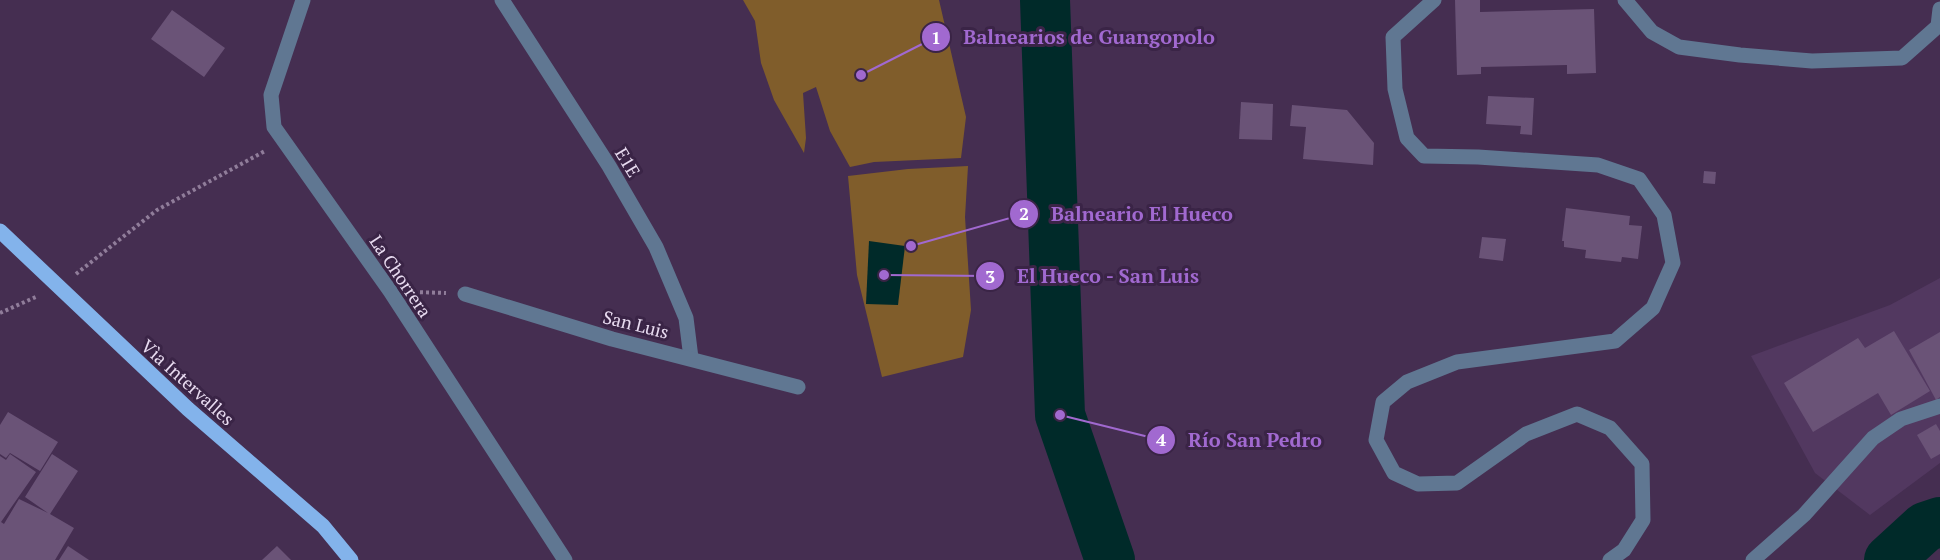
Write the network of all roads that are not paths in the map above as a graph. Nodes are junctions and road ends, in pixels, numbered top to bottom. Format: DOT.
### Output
graph roads {
  1 [pos="303,0"];
  2 [pos="502,0"];
  3 [pos="1434,0"];
  4 [pos="1625,0"];
  5 [pos="1940,9"];
  6 [pos="0,231"];
  7 [pos="465,294"];
  8 [pos="691,358"];
  9 [pos="798,387"];
  10 [pos="1940,406"];
  11 [pos="351,560"];
  12 [pos="565,560"];
  13 [pos="1610,560"];
  14 [pos="1753,560"];
  1 -- 12 [label="street, La Chorrera"];
  2 -- 8 [label="street, E1E"];
  3 -- 13 [label="street"];
  4 -- 5 [label="street"];
  6 -- 11 [label="main road, Vìa Intervalles"];
  7 -- 8 [label="street, San Luis"];
  8 -- 9 [label="street, San Luis"];
  10 -- 14 [label="street"];
}
